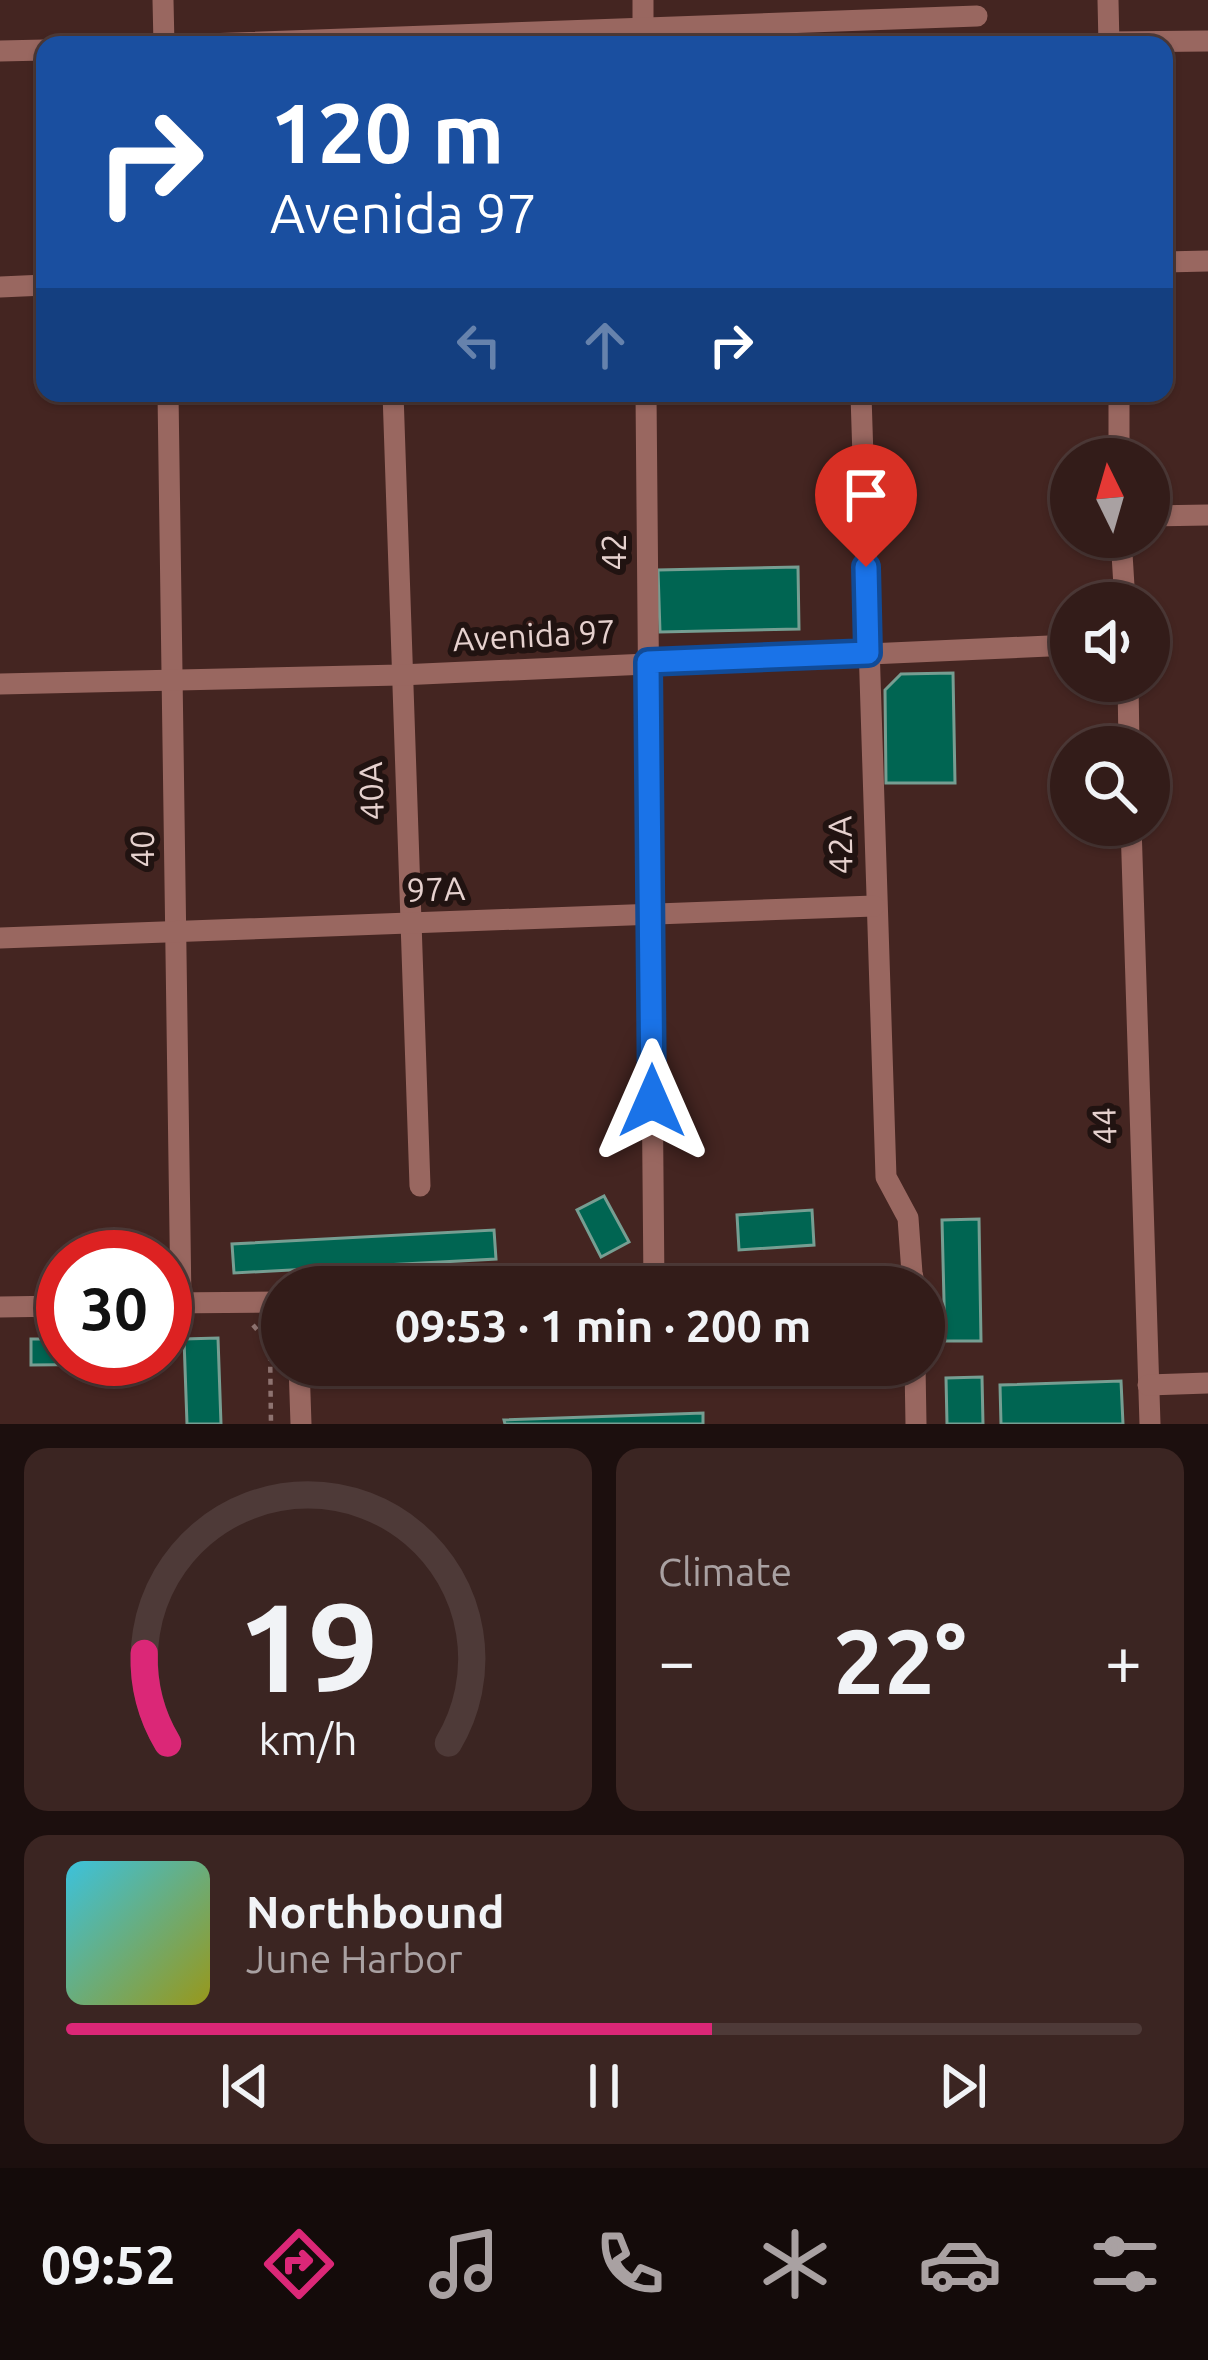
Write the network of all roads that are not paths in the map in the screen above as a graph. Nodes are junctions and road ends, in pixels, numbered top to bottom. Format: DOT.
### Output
graph roads {
  1 [pos="163,0"];
  2 [pos="643,0"];
  3 [pos="1108,0"];
  4 [pos="977,16"];
  5 [pos="164,36"];
  6 [pos="643,36"];
  7 [pos="659,36"];
  8 [pos="1109,36"];
  9 [pos="1208,41"];
  10 [pos="1173,42"];
  11 [pos="36,50"];
  12 [pos="0,51"];
  13 [pos="1208,261"];
  14 [pos="1173,262"];
  15 [pos="36,285"];
  16 [pos="0,287"];
  17 [pos="168,402"];
  18 [pos="393,402"];
  19 [pos="646,402"];
  20 [pos="861,402"];
  21 [pos="1119,402"];
  22 [pos="1119,438"];
  23 [pos="1208,515"];
  24 [pos="1170,516"];
  25 [pos="1050,646"];
  26 [pos="868,653"];
  27 [pos="648,662"];
  28 [pos="400,675"];
  29 [pos="172,680"];
  30 [pos="0,685"];
  31 [pos="1132,846"];
  32 [pos="874,906"];
  33 [pos="651,914"];
  34 [pos="410,922"];
  35 [pos="176,931"];
  36 [pos="0,938"];
  37 [pos="420,1186"];
  38 [pos="174,1230"];
  39 [pos="656,1266"];
  40 [pos="912,1266"];
  41 [pos="261,1302"];
  42 [pos="192,1303"];
  43 [pos="36,1306"];
  44 [pos="0,1307"];
  45 [pos="1208,1383"];
  46 [pos="1148,1384"];
  47 [pos="299,1386"];
  48 [pos="915,1386"];
  49 [pos="301,1424"];
  50 [pos="916,1424"];
  51 [pos="1150,1424"];
  1 -- 5 [label="street"];
  2 -- 6 [label="street"];
  3 -- 8 [label="street"];
  4 -- 7 [label="street"];
  9 -- 10 [label="street"];
  11 -- 12 [label="street"];
  13 -- 14 [label="street"];
  15 -- 16 [label="street"];
  17 -- 29 [label="street, 40"];
  18 -- 28 [label="street, 40A"];
  19 -- 27 [label="street, 42"];
  20 -- 26 [label="street, 42A"];
  21 -- 22 [label="street"];
  23 -- 24 [label="street"];
  25 -- 26 [label="street, Avenida 97"];
  26 -- 27 [label="street, Avenida 97"];
  26 -- 32 [label="street, 42A"];
  27 -- 28 [label="street, Avenida 97"];
  27 -- 33 [label="street, 42"];
  28 -- 29 [label="street, Avenida 97"];
  28 -- 34 [label="street, 40A"];
  29 -- 30 [label="street, Avenida 97"];
  29 -- 35 [label="street, 40"];
  31 -- 46 [label="street, 44"];
  32 -- 33 [label="street, 97A"];
  32 -- 40 [label="street, 42A"];
  33 -- 34 [label="street, 97A"];
  33 -- 39 [label="street, 42"];
  34 -- 35 [label="street, 97A"];
  34 -- 37 [label="street, 40A"];
  35 -- 36 [label="street, 97A"];
  35 -- 38 [label="street, 40"];
  41 -- 42 [label="street"];
  43 -- 44 [label="street"];
  45 -- 46 [label="street"];
  46 -- 51 [label="street, 44"];
  47 -- 49 [label="street"];
  48 -- 50 [label="street"];
}
